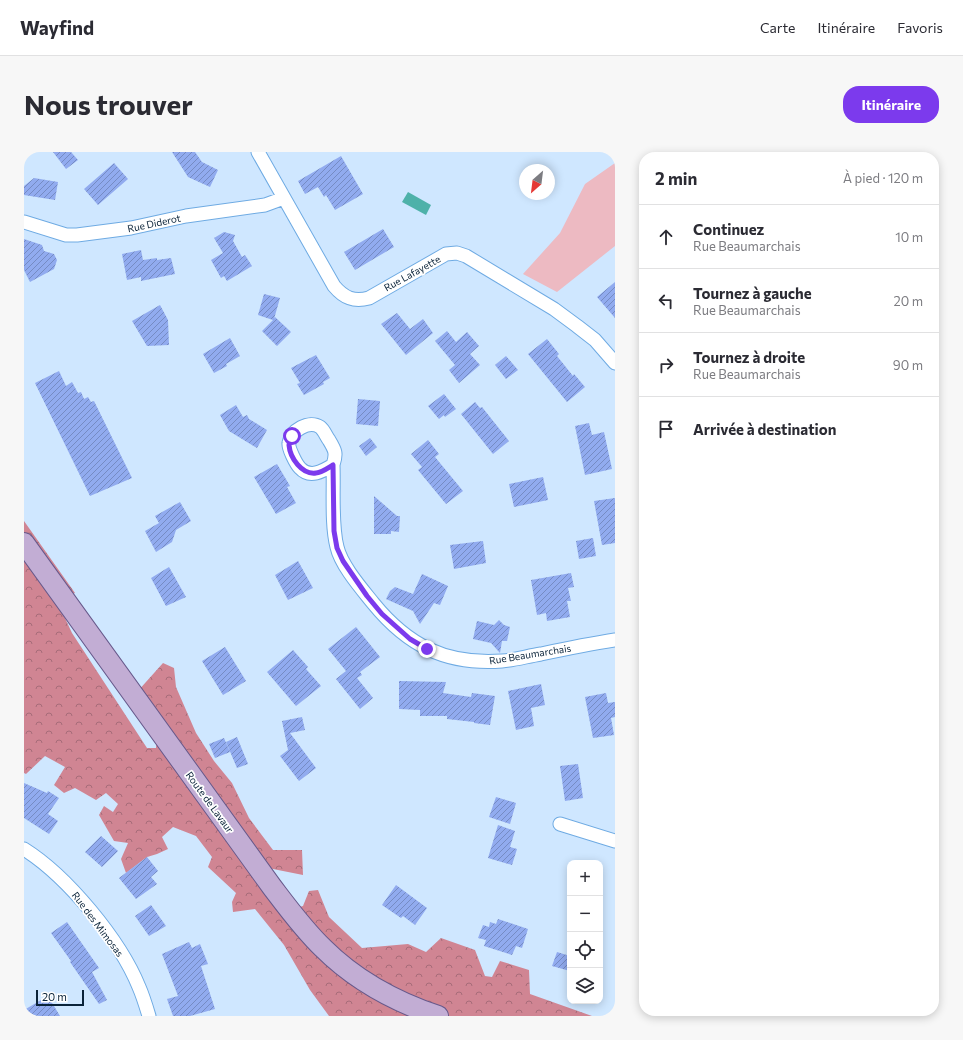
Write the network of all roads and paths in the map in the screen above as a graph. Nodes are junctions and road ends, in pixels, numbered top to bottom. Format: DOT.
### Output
graph roads {
  1 [pos="258,152"];
  2 [pos="284,198"];
  3 [pos="24,222"];
  4 [pos="615,363"];
  5 [pos="333,465"];
  6 [pos="24,543"];
  7 [pos="615,640"];
  8 [pos="560,824"];
  9 [pos="615,841"];
  10 [pos="24,849"];
  11 [pos="149,1016"];
  12 [pos="438,1016"];
  1 -- 2 [label="street, Rue Lafayette"];
  2 -- 3 [label="street, Rue Diderot"];
  2 -- 4 [label="street, Rue Lafayette"];
  5 -- 7 [label="street, Rue Beaumarchais"];
  6 -- 12 [label="main road, Route de Lavaur"];
  8 -- 9 [label="street"];
  10 -- 11 [label="street, Rue des Mimosas"];
}
